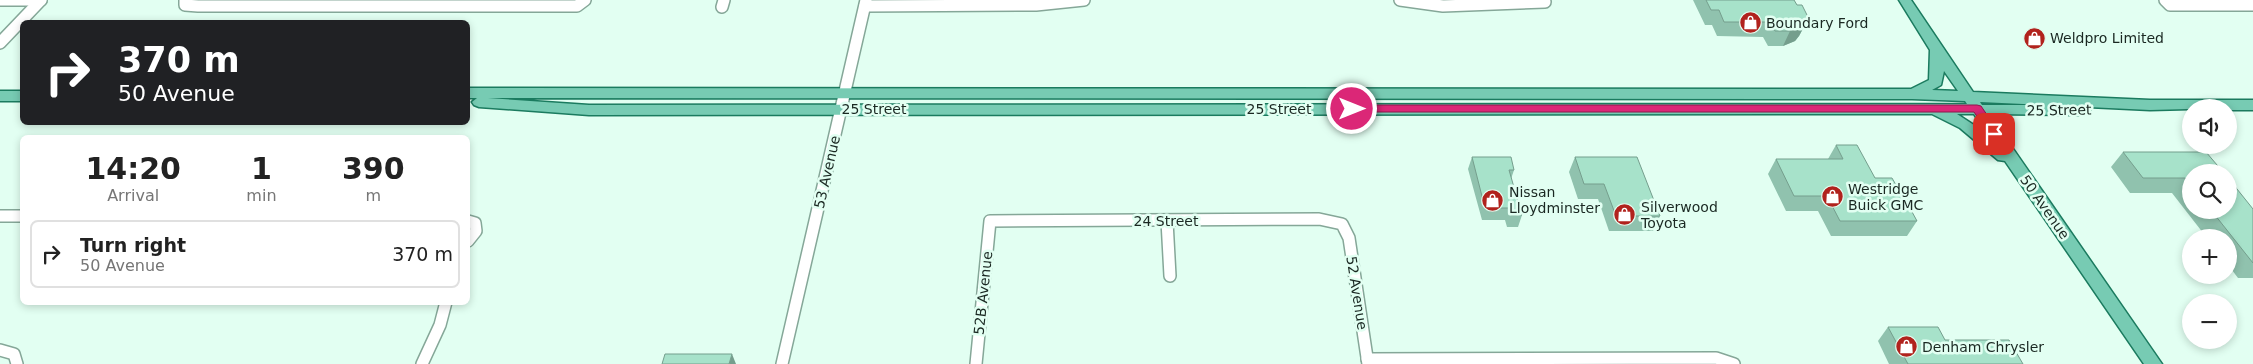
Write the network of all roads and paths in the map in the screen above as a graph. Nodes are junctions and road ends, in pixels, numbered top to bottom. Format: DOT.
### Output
graph roads {
  1 [pos="0,0"];
  2 [pos="41,0"];
  3 [pos="1084,0"];
  4 [pos="1400,0"];
  5 [pos="1904,0"];
  6 [pos="185,2"];
  7 [pos="1471,2"];
  8 [pos="1545,2"];
  9 [pos="581,3"];
  10 [pos="865,3"];
  11 [pos="2167,3"];
  12 [pos="2253,5"];
  13 [pos="22,20"];
  14 [pos="20,22"];
  15 [pos="0,43"];
  16 [pos="1937,50"];
  17 [pos="470,93"];
  18 [pos="845,94"];
  19 [pos="1912,94"];
  20 [pos="1968,95"];
  21 [pos="0,96"];
  22 [pos="20,96"];
  23 [pos="470,101"];
  24 [pos="2150,105"];
  25 [pos="2253,106"];
  26 [pos="843,109"];
  27 [pos="1912,109"];
  28 [pos="1977,109"];
  29 [pos="2021,173"];
  30 [pos="0,216"];
  31 [pos="20,216"];
  32 [pos="1167,221"];
  33 [pos="470,222"];
  34 [pos="990,222"];
  35 [pos="1342,224"];
  36 [pos="470,238"];
  37 [pos="1170,276"];
  38 [pos="445,305"];
  39 [pos="0,350"];
  40 [pos="1367,362"];
  41 [pos="17,364"];
  42 [pos="422,364"];
  43 [pos="782,364"];
  44 [pos="976,364"];
  45 [pos="1734,364"];
  46 [pos="2153,364"];
  1 -- 2 [label="street"];
  2 -- 13 [label="street"];
  3 -- 10 [label="street"];
  4 -- 7 [label="street"];
  5 -- 16 [label="main road, 50 Avenue"];
  6 -- 9 [label="street"];
  7 -- 8 [label="street"];
  10 -- 18 [label="street, 53 Avenue"];
  11 -- 12 [label="street"];
  14 -- 15 [label="street"];
  16 -- 19 [label="main road"];
  16 -- 20 [label="main road, 50 Avenue"];
  17 -- 18 [label="main road, 25 Street"];
  18 -- 19 [label="main road, 25 Street"];
  18 -- 26 [label="street, 53 Avenue"];
  19 -- 20 [label="main road, 25 Street"];
  20 -- 24 [label="main road, 25 Street"];
  20 -- 28 [label="main road, 50 Avenue"];
  21 -- 22 [label="main road"];
  23 -- 26 [label="main road, 25 Street"];
  24 -- 25 [label="main road, 25 Street"];
  24 -- 28 [label="main road, 25 Street"];
  26 -- 27 [label="main road, 25 Street"];
  26 -- 43 [label="street, 53 Avenue"];
  27 -- 28 [label="main road, 25 Street"];
  27 -- 29 [label="main road"];
  28 -- 29 [label="main road, 50 Avenue"];
  29 -- 46 [label="main road, 50 Avenue"];
  30 -- 31 [label="street"];
  32 -- 34 [label="street, 24 Street"];
  32 -- 35 [label="street, 24 Street"];
  32 -- 37 [label="street"];
  33 -- 36 [label="street"];
  34 -- 44 [label="street, 52B Avenue"];
  35 -- 40 [label="street, 52 Avenue"];
  38 -- 42 [label="street"];
  39 -- 41 [label="street"];
  40 -- 45 [label="street"];
}
